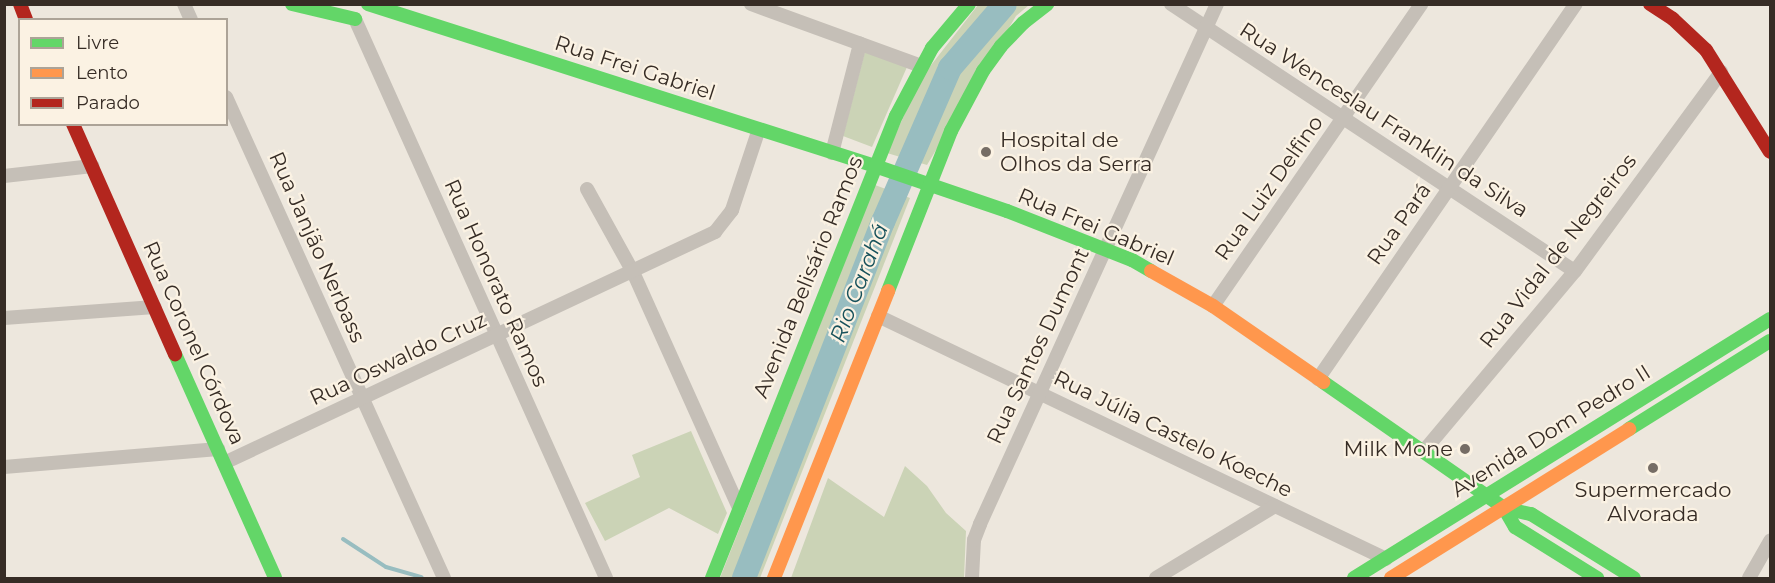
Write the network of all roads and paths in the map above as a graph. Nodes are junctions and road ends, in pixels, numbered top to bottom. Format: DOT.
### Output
graph roads {
  1 [pos="184,4"];
  2 [pos="292,4"];
  3 [pos="349,4"];
  4 [pos="368,4"];
  5 [pos="751,4"];
  6 [pos="969,4"];
  7 [pos="1047,4"];
  8 [pos="1171,4"];
  9 [pos="1217,4"];
  10 [pos="1421,4"];
  11 [pos="1576,4"];
  12 [pos="1650,4"];
  13 [pos="190,18"];
  14 [pos="355,19"];
  15 [pos="1206,28"];
  16 [pos="860,44"];
  17 [pos="921,66"];
  18 [pos="1721,72"];
  19 [pos="228,101"];
  20 [pos="1343,118"];
  21 [pos="74,126"];
  22 [pos="759,129"];
  23 [pos="1770,152"];
  24 [pos="832,153"];
  25 [pos="92,166"];
  26 [pos="880,168"];
  27 [pos="4,176"];
  28 [pos="924,183"];
  29 [pos="1449,188"];
  30 [pos="587,189"];
  31 [pos="1106,249"];
  32 [pos="1575,271"];
  33 [pos="633,272"];
  34 [pos="1214,306"];
  35 [pos="154,307"];
  36 [pos="878,316"];
  37 [pos="4,318"];
  38 [pos="1770,319"];
  39 [pos="497,336"];
  40 [pos="1770,341"];
  41 [pos="1318,379"];
  42 [pos="1040,393"];
  43 [pos="363,398"];
  44 [pos="218,449"];
  45 [pos="1423,452"];
  46 [pos="224,464"];
  47 [pos="4,467"];
  48 [pos="1486,496"];
  49 [pos="1275,506"];
  50 [pos="739,508"];
  51 [pos="1504,508"];
  52 [pos="1770,541"];
  53 [pos="1386,559"];
  54 [pos="1617,573"];
  55 [pos="1593,577"];
  56 [pos="275,579"];
  57 [pos="444,579"];
  58 [pos="606,579"];
  59 [pos="712,579"];
  60 [pos="774,579"];
  61 [pos="972,579"];
  62 [pos="1156,579"];
  63 [pos="1354,579"];
  64 [pos="1391,579"];
  65 [pos="1634,579"];
  66 [pos="1749,579"];
  1 -- 13 [label="street"];
  2 -- 14 [label="main road"];
  3 -- 14 [label="main road, Rua Honorato Ramos"];
  4 -- 22 [label="main road, Rua Frei Gabriel"];
  5 -- 16 [label="street"];
  6 -- 17 [label="main road, Avenida Belisário Ramos"];
  7 -- 28 [label="main road"];
  8 -- 15 [label="street, Rua Wenceslau Franklin da Silva"];
  9 -- 15 [label="street, Rua Santos Dumont"];
  10 -- 20 [label="street, Rua Luiz Delfino"];
  11 -- 29 [label="street, Rua Pará"];
  12 -- 18 [label="main road"];
  14 -- 39 [label="street, Rua Honorato Ramos"];
  15 -- 20 [label="street, Rua Wenceslau Franklin da Silva"];
  15 -- 31 [label="street, Rua Santos Dumont"];
  16 -- 17 [label="street"];
  16 -- 24 [label="street"];
  17 -- 26 [label="main road, Avenida Belisário Ramos"];
  18 -- 23 [label="main road"];
  18 -- 32 [label="street, Rua Vidal de Negreiros"];
  19 -- 43 [label="street, Rua Janjão Nerbass"];
  20 -- 29 [label="street, Rua Wenceslau Franklin da Silva"];
  20 -- 34 [label="street, Rua Luiz Delfino"];
  21 -- 25 [label="main road, Rua Coronel Córdova"];
  22 -- 24 [label="main road, Rua Frei Gabriel"];
  22 -- 33 [label="street, Rua Oswaldo Cruz"];
  24 -- 26 [label="main road, Rua Frei Gabriel"];
  25 -- 27 [label="street"];
  25 -- 35 [label="main road, Rua Coronel Córdova"];
  26 -- 28 [label="main road, Rua Frei Gabriel"];
  26 -- 50 [label="main road, Avenida Belisário Ramos"];
  28 -- 31 [label="main road, Rua Frei Gabriel"];
  28 -- 36 [label="main road"];
  29 -- 32 [label="street, Rua Wenceslau Franklin da Silva"];
  29 -- 41 [label="street, Rua Pará"];
  30 -- 33 [label="street"];
  31 -- 34 [label="main road, Rua Frei Gabriel"];
  31 -- 42 [label="street, Rua Santos Dumont"];
  32 -- 45 [label="street, Rua Vidal de Negreiros"];
  33 -- 39 [label="street, Rua Oswaldo Cruz"];
  33 -- 50 [label="street"];
  34 -- 41 [label="main road, Rua Frei Gabriel"];
  35 -- 37 [label="street"];
  35 -- 44 [label="main road, Rua Coronel Córdova"];
  36 -- 42 [label="street, Rua Júlia Castelo Koeche"];
  36 -- 60 [label="main road"];
  38 -- 48 [label="main road, Avenida Dom Pedro II"];
  39 -- 43 [label="street, Rua Oswaldo Cruz"];
  39 -- 58 [label="street, Rua Honorato Ramos"];
  40 -- 51 [label="main road, Avenida Dom Pedro II"];
  41 -- 45 [label="main road, Rua Frei Gabriel"];
  42 -- 49 [label="street, Rua Júlia Castelo Koeche"];
  42 -- 61 [label="street, Rua Santos Dumont"];
  43 -- 46 [label="street, Rua Oswaldo Cruz"];
  43 -- 57 [label="street, Rua Janjão Nerbass"];
  44 -- 46 [label="main road, Rua Coronel Córdova"];
  44 -- 47 [label="street"];
  45 -- 48 [label="main road, Rua Frei Gabriel"];
  46 -- 56 [label="main road, Rua Coronel Córdova"];
  48 -- 51 [label="main road, Rua Frei Gabriel"];
  48 -- 53 [label="main road, Avenida Dom Pedro II"];
  49 -- 53 [label="street, Rua Júlia Castelo Koeche"];
  49 -- 62 [label="street"];
  50 -- 59 [label="main road, Avenida Belisário Ramos"];
  51 -- 54 [label="main road"];
  51 -- 55 [label="main road"];
  51 -- 64 [label="main road, Avenida Dom Pedro II"];
  52 -- 66 [label="street"];
  53 -- 63 [label="main road, Avenida Dom Pedro II"];
  54 -- 55 [label="main road"];
  54 -- 65 [label="main road"];
}
